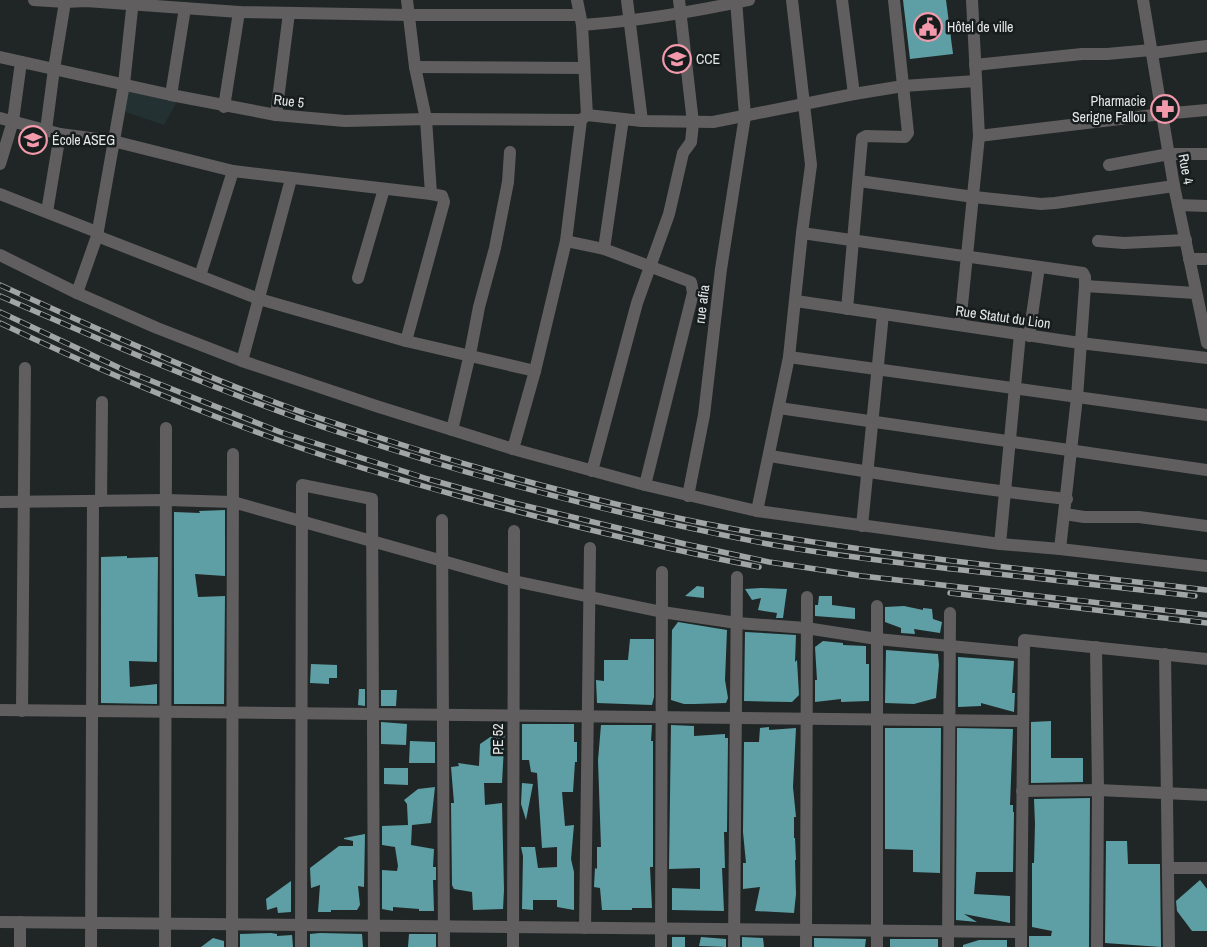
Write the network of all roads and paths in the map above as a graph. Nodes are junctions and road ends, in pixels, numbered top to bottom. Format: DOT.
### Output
graph roads {
  1 [pos="34,0"];
  2 [pos="408,0"];
  3 [pos="577,0"];
  4 [pos="627,0"];
  5 [pos="679,0"];
  6 [pos="792,0"];
  7 [pos="842,0"];
  8 [pos="894,0"];
  9 [pos="972,0"];
  10 [pos="1143,0"];
  11 [pos="86,1"];
  12 [pos="740,1"];
  13 [pos="65,2"];
  14 [pos="134,2"];
  15 [pos="181,5"];
  16 [pos="243,8"];
  17 [pos="290,13"];
  18 [pos="681,14"];
  19 [pos="410,15"];
  20 [pos="581,20"];
  21 [pos="629,21"];
  22 [pos="1207,46"];
  23 [pos="1152,51"];
  24 [pos="0,57"];
  25 [pos="20,62"];
  26 [pos="975,65"];
  27 [pos="415,67"];
  28 [pos="584,68"];
  29 [pos="54,69"];
  30 [pos="976,81"];
  31 [pos="124,84"];
  32 [pos="903,86"];
  33 [pos="854,94"];
  34 [pos="171,95"];
  35 [pos="804,104"];
  36 [pos="224,107"];
  37 [pos="1207,110"];
  38 [pos="1162,114"];
  39 [pos="276,115"];
  40 [pos="745,116"];
  41 [pos="584,118"];
  42 [pos="426,119"];
  43 [pos="623,119"];
  44 [pos="6,120"];
  45 [pos="642,121"];
  46 [pos="692,123"];
  47 [pos="46,130"];
  48 [pos="60,134"];
  49 [pos="979,136"];
  50 [pos="113,141"];
  51 [pos="510,152"];
  52 [pos="1168,154"];
  53 [pos="1207,154"];
  54 [pos="0,164"];
  55 [pos="1109,165"];
  56 [pos="233,171"];
  57 [pos="291,179"];
  58 [pos="859,180"];
  59 [pos="1174,186"];
  60 [pos="384,189"];
  61 [pos="0,194"];
  62 [pos="431,194"];
  63 [pos="974,197"];
  64 [pos="1178,205"];
  65 [pos="1207,206"];
  66 [pos="47,212"];
  67 [pos="802,233"];
  68 [pos="97,234"];
  69 [pos="853,240"];
  70 [pos="1186,240"];
  71 [pos="566,241"];
  72 [pos="1098,241"];
  73 [pos="604,249"];
  74 [pos="0,254"];
  75 [pos="966,257"];
  76 [pos="1189,259"];
  77 [pos="1207,259"];
  78 [pos="1039,267"];
  79 [pos="650,268"];
  80 [pos="200,276"];
  81 [pos="358,278"];
  82 [pos="1085,286"];
  83 [pos="77,293"];
  84 [pos="260,298"];
  85 [pos="1200,300"];
  86 [pos="796,301"];
  87 [pos="847,309"];
  88 [pos="883,314"];
  89 [pos="960,325"];
  90 [pos="1025,335"];
  91 [pos="406,341"];
  92 [pos="1080,343"];
  93 [pos="1207,343"];
  94 [pos="470,354"];
  95 [pos="789,357"];
  96 [pos="1207,358"];
  97 [pos="242,361"];
  98 [pos="25,368"];
  99 [pos="535,370"];
  100 [pos="877,371"];
  101 [pos="1015,389"];
  102 [pos="1077,397"];
  103 [pos="102,402"];
  104 [pos="779,408"];
  105 [pos="1207,416"];
  106 [pos="872,421"];
  107 [pos="166,428"];
  108 [pos="452,430"];
  109 [pos="1008,441"];
  110 [pos="513,449"];
  111 [pos="1071,450"];
  112 [pos="233,454"];
  113 [pos="770,456"];
  114 [pos="1207,470"];
  115 [pos="592,471"];
  116 [pos="868,472"];
  117 [pos="645,485"];
  118 [pos="1006,492"];
  119 [pos="688,496"];
  120 [pos="1067,499"];
  121 [pos="167,500"];
  122 [pos="97,501"];
  123 [pos="0,502"];
  124 [pos="23,502"];
  125 [pos="233,502"];
  126 [pos="757,511"];
  127 [pos="1065,514"];
  128 [pos="442,520"];
  129 [pos="302,522"];
  130 [pos="862,526"];
  131 [pos="1207,526"];
  132 [pos="514,531"];
  133 [pos="372,541"];
  134 [pos="1000,544"];
  135 [pos="590,548"];
  136 [pos="1060,549"];
  137 [pos="442,562"];
  138 [pos="1207,566"];
  139 [pos="662,572"];
  140 [pos="737,577"];
  141 [pos="514,581"];
  142 [pos="590,596"];
  143 [pos="806,597"];
  144 [pos="877,606"];
  145 [pos="662,612"];
  146 [pos="950,613"];
  147 [pos="737,623"];
  148 [pos="806,628"];
  149 [pos="877,638"];
  150 [pos="950,646"];
  151 [pos="1096,647"];
  152 [pos="1024,653"];
  153 [pos="1165,654"];
  154 [pos="1207,658"];
  155 [pos="0,710"];
  156 [pos="22,711"];
  157 [pos="92,711"];
  158 [pos="166,712"];
  159 [pos="234,713"];
  160 [pos="302,713"];
  161 [pos="373,714"];
  162 [pos="442,715"];
  163 [pos="513,716"];
  164 [pos="588,716"];
  165 [pos="662,717"];
  166 [pos="737,718"];
  167 [pos="806,718"];
  168 [pos="877,719"];
  169 [pos="949,720"];
  170 [pos="1022,720"];
  171 [pos="1098,790"];
  172 [pos="1022,791"];
  173 [pos="1166,794"];
  174 [pos="1207,795"];
  175 [pos="1168,868"];
  176 [pos="1207,868"];
  177 [pos="0,922"];
  178 [pos="20,922"];
  179 [pos="91,923"];
  180 [pos="165,924"];
  181 [pos="232,924"];
  182 [pos="301,925"];
  183 [pos="374,926"];
  184 [pos="444,926"];
  185 [pos="513,927"];
  186 [pos="586,928"];
  187 [pos="661,929"];
  188 [pos="734,930"];
  189 [pos="806,930"];
  190 [pos="876,931"];
  191 [pos="948,932"];
  192 [pos="1020,932"];
  193 [pos="20,947"];
  194 [pos="91,947"];
  195 [pos="165,947"];
  196 [pos="232,947"];
  197 [pos="301,947"];
  198 [pos="374,947"];
  199 [pos="444,947"];
  200 [pos="513,947"];
  201 [pos="661,947"];
  202 [pos="734,947"];
  203 [pos="806,947"];
  204 [pos="876,947"];
  205 [pos="948,947"];
  206 [pos="1021,947"];
  207 [pos="1097,947"];
  208 [pos="1169,947"];
  1 -- 13 [label="street"];
  2 -- 19 [label="street"];
  3 -- 20 [label="street"];
  4 -- 21 [label="street"];
  5 -- 18 [label="street"];
  6 -- 35 [label="street"];
  7 -- 33 [label="street"];
  8 -- 32 [label="street"];
  9 -- 26 [label="street"];
  10 -- 23 [label="street, Rue 4"];
  11 -- 13 [label="street"];
  11 -- 14 [label="street"];
  12 -- 18 [label="street"];
  12 -- 40 [label="street, rue afia"];
  13 -- 29 [label="street"];
  14 -- 15 [label="street"];
  14 -- 31 [label="street"];
  15 -- 16 [label="street"];
  15 -- 34 [label="street"];
  16 -- 17 [label="street"];
  16 -- 36 [label="street"];
  17 -- 19 [label="street"];
  17 -- 39 [label="street"];
  18 -- 21 [label="street"];
  18 -- 46 [label="street"];
  19 -- 20 [label="street"];
  19 -- 27 [label="street"];
  20 -- 21 [label="street"];
  20 -- 28 [label="street"];
  21 -- 45 [label="street"];
  22 -- 23 [label="street"];
  23 -- 26 [label="street"];
  23 -- 38 [label="street, Rue 4"];
  24 -- 25 [label="street, Rue 5"];
  25 -- 29 [label="street, Rue 5"];
  25 -- 44 [label="street"];
  26 -- 30 [label="street"];
  27 -- 28 [label="street"];
  27 -- 42 [label="street"];
  28 -- 41 [label="street"];
  29 -- 31 [label="street, Rue 5"];
  29 -- 47 [label="street"];
  30 -- 32 [label="street, Rue 5"];
  30 -- 49 [label="street"];
  31 -- 34 [label="street, Rue 5"];
  31 -- 50 [label="street"];
  32 -- 33 [label="street, Rue 5"];
  32 -- 58 [label="street"];
  33 -- 35 [label="street, Rue 5"];
  34 -- 36 [label="street, Rue 5"];
  35 -- 40 [label="street, Rue 5"];
  35 -- 67 [label="street"];
  36 -- 39 [label="street, Rue 5"];
  37 -- 38 [label="street"];
  38 -- 49 [label="street"];
  38 -- 52 [label="street, Rue 4"];
  39 -- 42 [label="street, Rue 5"];
  40 -- 46 [label="street, Rue 5"];
  40 -- 119 [label="street, rue afia"];
  41 -- 42 [label="street, Rue 5"];
  41 -- 43 [label="street, Rue 5"];
  41 -- 71 [label="street"];
  42 -- 62 [label="street"];
  43 -- 45 [label="street, Rue 5"];
  43 -- 73 [label="street"];
  44 -- 47 [label="street"];
  44 -- 54 [label="street"];
  45 -- 46 [label="street, Rue 5"];
  46 -- 79 [label="street"];
  47 -- 48 [label="street"];
  48 -- 50 [label="street"];
  48 -- 66 [label="street"];
  49 -- 63 [label="street"];
  50 -- 56 [label="street"];
  50 -- 68 [label="street"];
  51 -- 94 [label="street"];
  52 -- 53 [label="street"];
  52 -- 55 [label="street"];
  52 -- 59 [label="street, Rue 4"];
  56 -- 57 [label="street"];
  56 -- 80 [label="street"];
  57 -- 60 [label="street"];
  57 -- 84 [label="street"];
  58 -- 63 [label="street"];
  58 -- 69 [label="street"];
  59 -- 63 [label="street"];
  59 -- 64 [label="street, Rue 4"];
  60 -- 62 [label="street"];
  60 -- 81 [label="street"];
  61 -- 66 [label="street"];
  62 -- 91 [label="street"];
  63 -- 75 [label="street"];
  64 -- 65 [label="street"];
  64 -- 70 [label="street, Rue 4"];
  66 -- 68 [label="street"];
  67 -- 69 [label="street"];
  67 -- 86 [label="street"];
  68 -- 80 [label="street"];
  68 -- 83 [label="street"];
  69 -- 75 [label="street"];
  69 -- 87 [label="street"];
  70 -- 72 [label="street"];
  70 -- 76 [label="street, Rue 4"];
  71 -- 73 [label="street"];
  71 -- 99 [label="street"];
  73 -- 79 [label="street"];
  74 -- 83 [label="street"];
  75 -- 78 [label="street"];
  75 -- 89 [label="street"];
  76 -- 77 [label="street"];
  76 -- 85 [label="street, Rue 4"];
  78 -- 82 [label="street"];
  78 -- 90 [label="street"];
  79 -- 115 [label="street"];
  79 -- 117 [label="street"];
  80 -- 84 [label="street"];
  82 -- 85 [label="street"];
  82 -- 92 [label="street"];
  83 -- 97 [label="street"];
  84 -- 91 [label="street"];
  84 -- 97 [label="street"];
  85 -- 93 [label="street, Rue 4"];
  86 -- 87 [label="street, Rue Statut du Lion"];
  86 -- 95 [label="street"];
  87 -- 88 [label="street, Rue Statut du Lion"];
  88 -- 89 [label="street, Rue Statut du Lion"];
  88 -- 100 [label="street"];
  89 -- 90 [label="street, Rue Statut du Lion"];
  90 -- 92 [label="street, Rue Statut du Lion"];
  90 -- 101 [label="street"];
  91 -- 94 [label="street"];
  92 -- 96 [label="street, Rue Statut du Lion"];
  92 -- 102 [label="street"];
  94 -- 99 [label="street"];
  94 -- 108 [label="street"];
  95 -- 100 [label="street"];
  95 -- 104 [label="street"];
  97 -- 108 [label="street"];
  98 -- 124 [label="street"];
  99 -- 110 [label="street"];
  100 -- 101 [label="street"];
  100 -- 106 [label="street"];
  101 -- 102 [label="street"];
  101 -- 109 [label="street"];
  102 -- 105 [label="street"];
  102 -- 111 [label="street"];
  103 -- 122 [label="street"];
  104 -- 106 [label="street"];
  104 -- 113 [label="street"];
  106 -- 109 [label="street"];
  106 -- 116 [label="street"];
  107 -- 121 [label="street"];
  108 -- 110 [label="street"];
  109 -- 111 [label="street"];
  109 -- 118 [label="street"];
  110 -- 115 [label="street"];
  111 -- 114 [label="street"];
  111 -- 120 [label="street"];
  112 -- 125 [label="street"];
  113 -- 116 [label="street"];
  113 -- 126 [label="street"];
  115 -- 117 [label="street"];
  116 -- 118 [label="street"];
  116 -- 130 [label="street"];
  117 -- 119 [label="street"];
  118 -- 120 [label="street"];
  118 -- 134 [label="street"];
  119 -- 126 [label="street"];
  120 -- 127 [label="street"];
  121 -- 122 [label="street"];
  121 -- 125 [label="street"];
  121 -- 158 [label="street"];
  122 -- 124 [label="street"];
  122 -- 157 [label="street"];
  123 -- 124 [label="street"];
  124 -- 156 [label="street"];
  125 -- 129 [label="street"];
  125 -- 159 [label="street"];
  126 -- 130 [label="street"];
  127 -- 131 [label="street"];
  127 -- 136 [label="street"];
  128 -- 137 [label="street"];
  129 -- 133 [label="street"];
  129 -- 133 [label="street"];
  129 -- 160 [label="street"];
  130 -- 134 [label="street"];
  132 -- 141 [label="street, PE 52"];
  133 -- 137 [label="street"];
  133 -- 161 [label="street"];
  134 -- 136 [label="street"];
  135 -- 142 [label="street"];
  136 -- 138 [label="street"];
  137 -- 141 [label="street"];
  137 -- 162 [label="street"];
  139 -- 145 [label="street"];
  140 -- 147 [label="street"];
  141 -- 142 [label="street"];
  141 -- 163 [label="street, PE 52"];
  142 -- 145 [label="street"];
  142 -- 164 [label="street"];
  143 -- 148 [label="street"];
  144 -- 149 [label="street"];
  145 -- 147 [label="street"];
  145 -- 165 [label="street"];
  146 -- 150 [label="street"];
  147 -- 148 [label="street"];
  147 -- 166 [label="street"];
  148 -- 149 [label="street"];
  148 -- 167 [label="street"];
  149 -- 150 [label="street"];
  149 -- 168 [label="street"];
  150 -- 152 [label="street"];
  150 -- 169 [label="street"];
  151 -- 152 [label="street"];
  151 -- 153 [label="street"];
  151 -- 171 [label="street"];
  152 -- 170 [label="street"];
  153 -- 154 [label="street"];
  153 -- 173 [label="street"];
  155 -- 156 [label="street"];
  156 -- 157 [label="street"];
  157 -- 158 [label="street"];
  157 -- 179 [label="street"];
  158 -- 159 [label="street"];
  158 -- 180 [label="street"];
  159 -- 160 [label="street"];
  159 -- 181 [label="street"];
  160 -- 161 [label="street"];
  160 -- 182 [label="street"];
  161 -- 162 [label="street"];
  161 -- 183 [label="street"];
  162 -- 163 [label="street"];
  162 -- 184 [label="street"];
  163 -- 164 [label="street"];
  163 -- 185 [label="street, PE 52"];
  164 -- 165 [label="street"];
  164 -- 186 [label="street"];
  165 -- 166 [label="street"];
  165 -- 187 [label="street"];
  166 -- 167 [label="street"];
  166 -- 188 [label="street"];
  167 -- 168 [label="street"];
  167 -- 189 [label="street"];
  168 -- 169 [label="street"];
  168 -- 190 [label="street"];
  169 -- 170 [label="street"];
  169 -- 191 [label="street"];
  170 -- 172 [label="street"];
  171 -- 172 [label="street"];
  171 -- 173 [label="street"];
  171 -- 207 [label="street"];
  172 -- 192 [label="street"];
  173 -- 174 [label="street"];
  173 -- 175 [label="street"];
  175 -- 176 [label="street"];
  175 -- 208 [label="street"];
  177 -- 178 [label="street"];
  178 -- 179 [label="street"];
  178 -- 193 [label="street"];
  179 -- 180 [label="street"];
  179 -- 194 [label="street"];
  180 -- 181 [label="street"];
  180 -- 195 [label="street"];
  181 -- 182 [label="street"];
  181 -- 196 [label="street"];
  182 -- 183 [label="street"];
  182 -- 197 [label="street"];
  183 -- 184 [label="street"];
  183 -- 198 [label="street"];
  184 -- 185 [label="street"];
  184 -- 199 [label="street"];
  185 -- 186 [label="street"];
  185 -- 200 [label="street, PE 52"];
  186 -- 187 [label="street"];
  187 -- 188 [label="street"];
  187 -- 201 [label="street"];
  188 -- 189 [label="street"];
  188 -- 202 [label="street"];
  189 -- 190 [label="street"];
  189 -- 203 [label="street"];
  190 -- 191 [label="street"];
  190 -- 204 [label="street"];
  191 -- 192 [label="street"];
  191 -- 205 [label="street"];
  192 -- 206 [label="street"];
}
